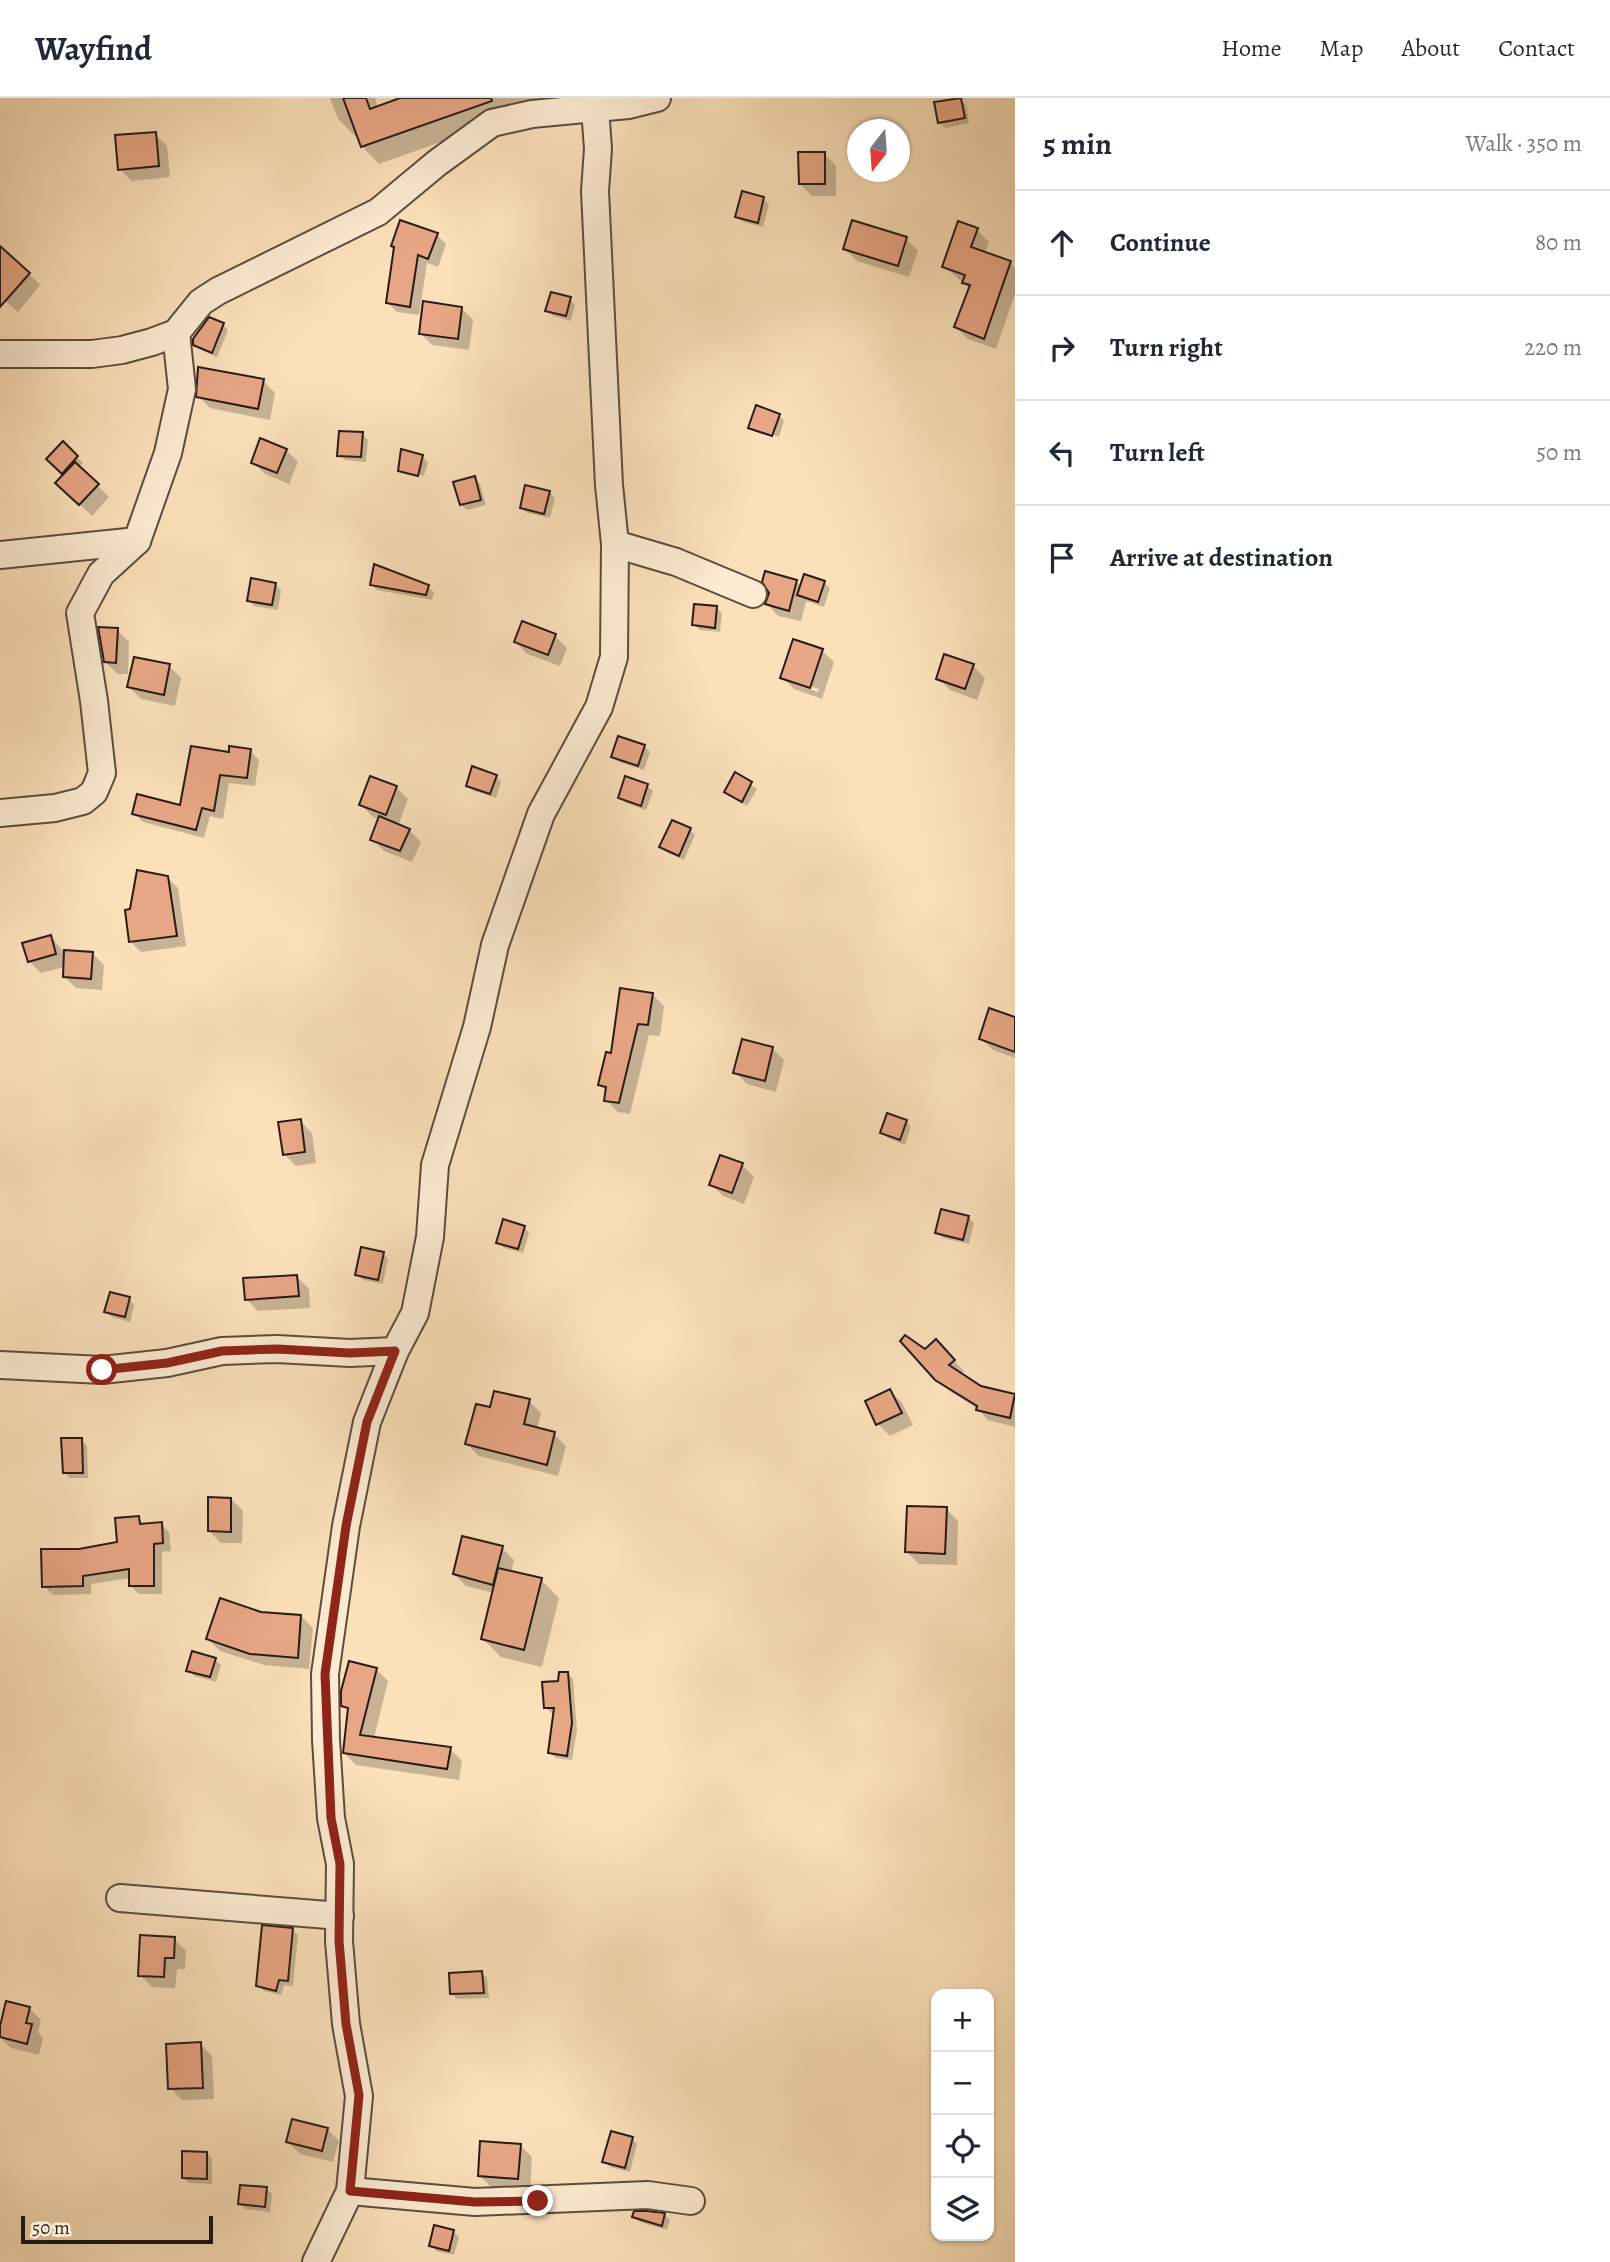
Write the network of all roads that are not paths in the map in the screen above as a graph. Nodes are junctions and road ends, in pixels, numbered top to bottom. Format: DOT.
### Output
graph roads {
  1 [pos="657,98"];
  2 [pos="595,108"];
  3 [pos="176,333"];
  4 [pos="0,354"];
  5 [pos="137,541"];
  6 [pos="615,544"];
  7 [pos="0,555"];
  8 [pos="753,594"];
  9 [pos="0,813"];
  10 [pos="395,1351"];
  11 [pos="0,1365"];
  12 [pos="120,1898"];
  13 [pos="340,1916"];
  14 [pos="350,2191"];
  15 [pos="691,2201"];
  16 [pos="316,2262"];
  1 -- 2 [label="street"];
  2 -- 3 [label="street"];
  2 -- 6 [label="street"];
  3 -- 4 [label="street"];
  3 -- 5 [label="street"];
  5 -- 7 [label="street"];
  5 -- 9 [label="street"];
  6 -- 8 [label="street"];
  6 -- 10 [label="street"];
  10 -- 11 [label="street"];
  10 -- 13 [label="street"];
  12 -- 13 [label="street"];
  13 -- 14 [label="street"];
  14 -- 15 [label="street"];
  14 -- 16 [label="street"];
}
